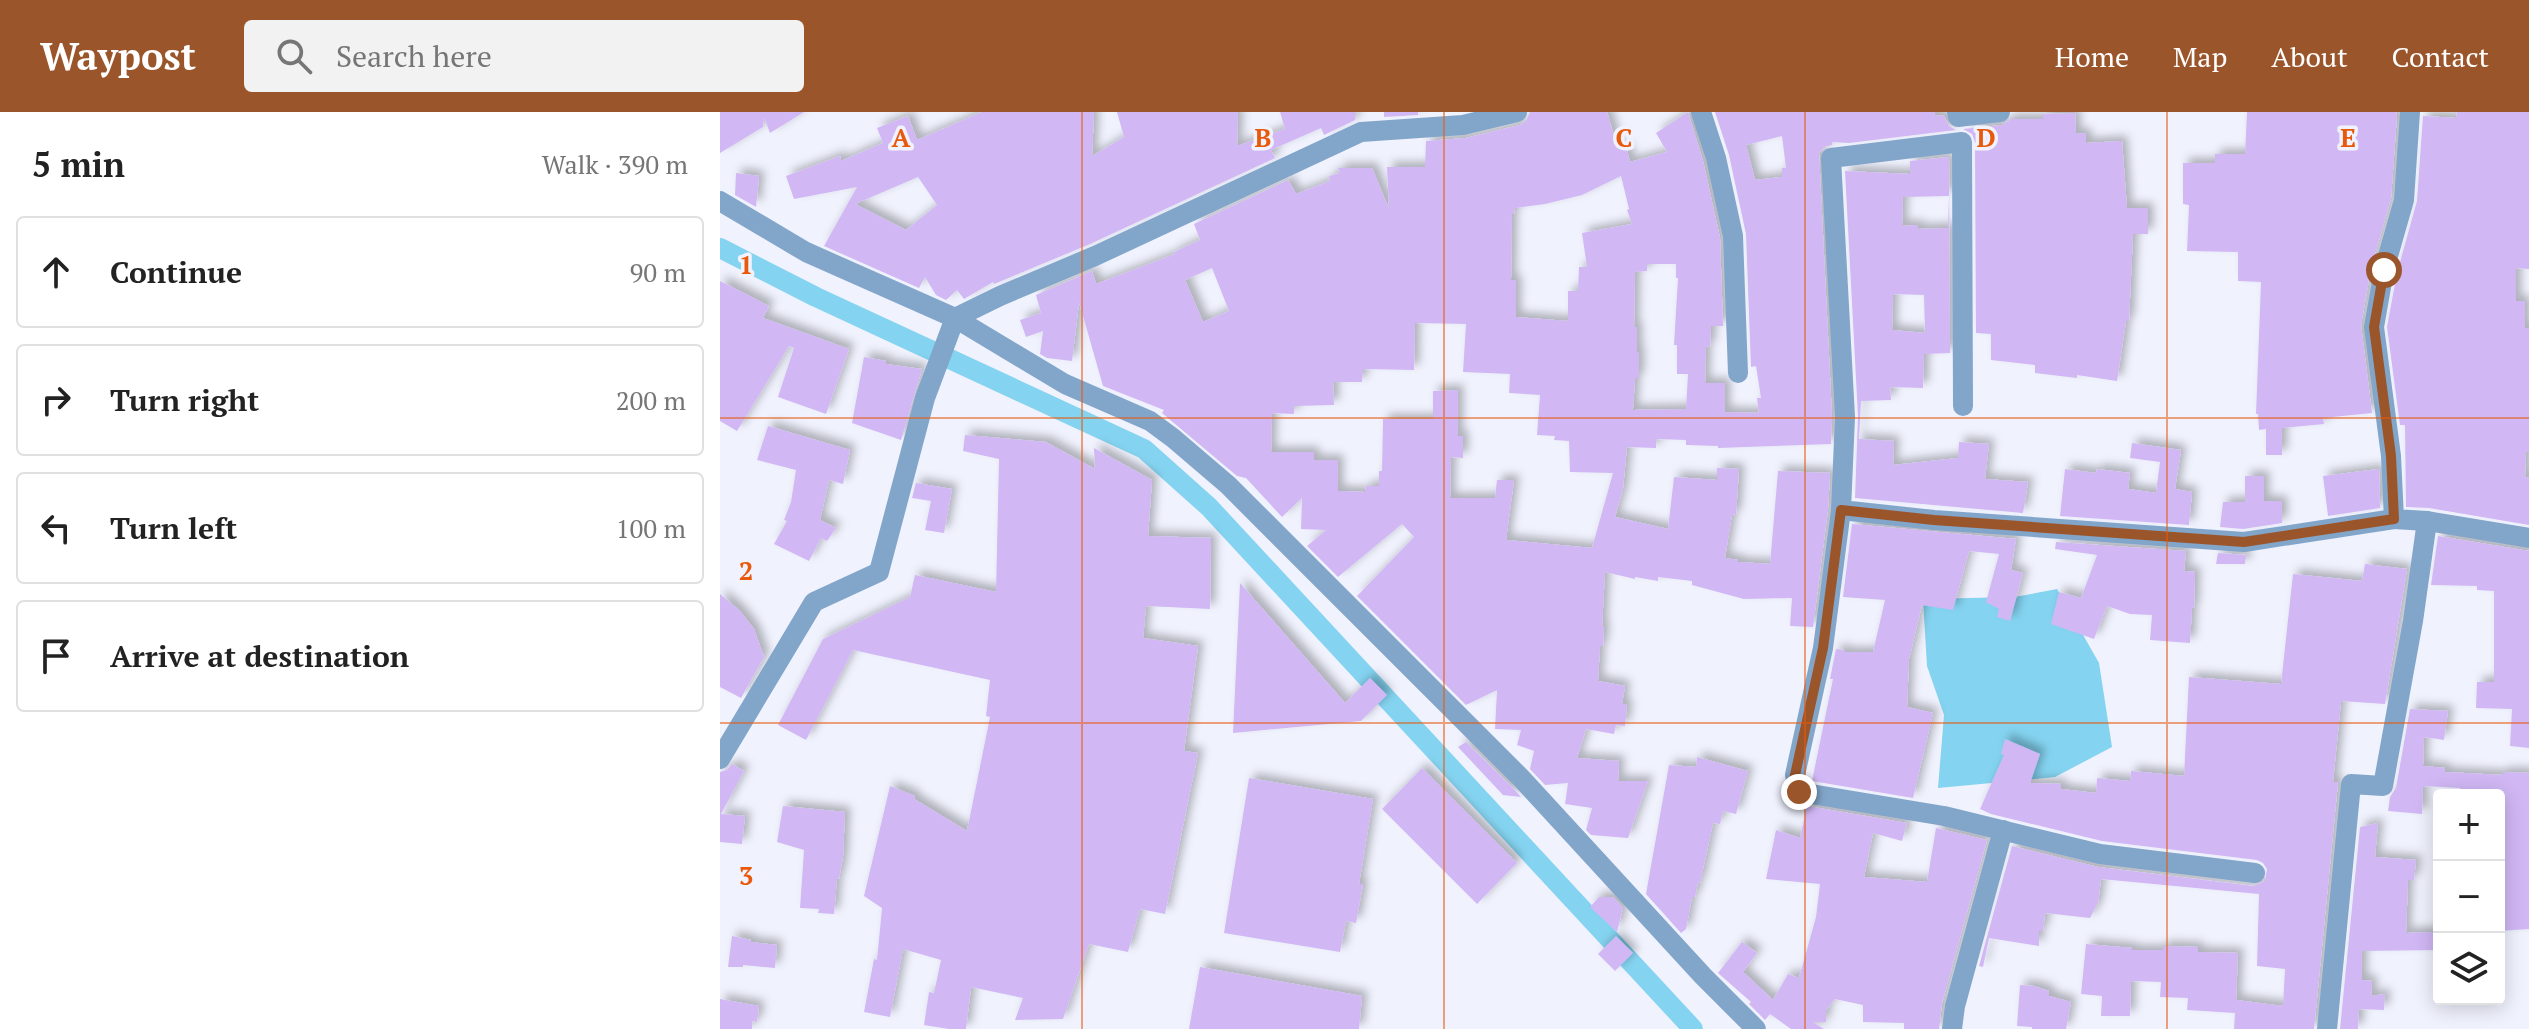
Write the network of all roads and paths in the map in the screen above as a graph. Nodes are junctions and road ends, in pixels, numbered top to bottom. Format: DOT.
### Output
graph roads {
  1 [pos="1517,112"];
  2 [pos="1701,112"];
  3 [pos="1957,112"];
  4 [pos="2000,112"];
  5 [pos="2410,112"];
  6 [pos="720,201"];
  7 [pos="955,318"];
  8 [pos="1738,373"];
  9 [pos="1963,406"];
  10 [pos="1841,510"];
  11 [pos="2394,519"];
  12 [pos="2427,521"];
  13 [pos="2529,538"];
  14 [pos="720,759"];
  15 [pos="2003,830"];
  16 [pos="2255,873"];
  17 [pos="1756,1029"];
  18 [pos="1952,1029"];
  19 [pos="2327,1029"];
  1 -- 7 [label="street"];
  2 -- 8 [label="street"];
  3 -- 4 [label="street"];
  5 -- 11 [label="street"];
  6 -- 7 [label="street"];
  7 -- 14 [label="street"];
  7 -- 17 [label="street"];
  9 -- 10 [label="street"];
  10 -- 11 [label="street"];
  10 -- 15 [label="street"];
  11 -- 12 [label="street"];
  12 -- 13 [label="street"];
  12 -- 19 [label="street"];
  15 -- 16 [label="street"];
  15 -- 18 [label="street"];
}
